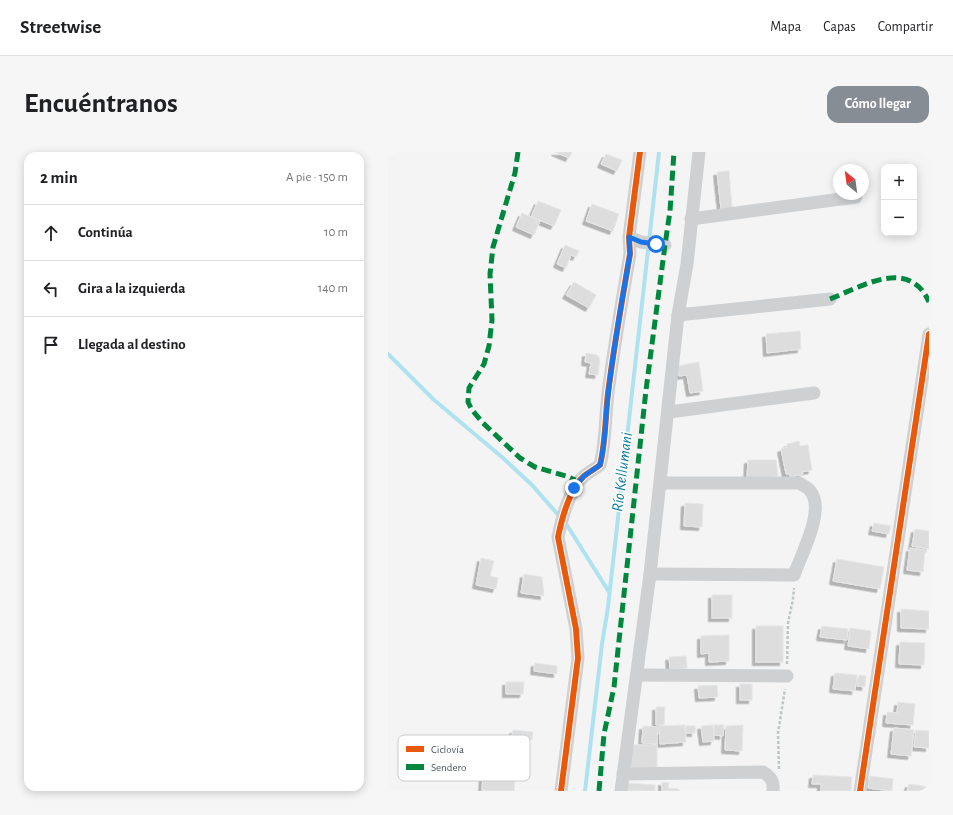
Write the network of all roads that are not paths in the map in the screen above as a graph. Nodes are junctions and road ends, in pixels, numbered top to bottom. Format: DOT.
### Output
graph roads {
  1 [pos="640,152"];
  2 [pos="699,152"];
  3 [pos="834,200"];
  4 [pos="691,219"];
  5 [pos="629,237"];
  6 [pos="661,244"];
  7 [pos="830,299"];
  8 [pos="678,315"];
  9 [pos="929,334"];
  10 [pos="814,393"];
  11 [pos="669,412"];
  12 [pos="660,483"];
  13 [pos="650,574"];
  14 [pos="637,675"];
  15 [pos="788,676"];
  16 [pos="623,774"];
  17 [pos="561,791"];
  18 [pos="621,791"];
  19 [pos="773,791"];
  20 [pos="860,791"];
  1 -- 5 [label="street"];
  2 -- 4 [label="street"];
  3 -- 4 [label="street"];
  4 -- 8 [label="street"];
  5 -- 6 [label="street"];
  5 -- 17 [label="street"];
  7 -- 8 [label="street"];
  8 -- 11 [label="street"];
  9 -- 20 [label="street"];
  10 -- 11 [label="street"];
  11 -- 12 [label="street"];
  12 -- 13 [label="street"];
  12 -- 13 [label="street"];
  13 -- 14 [label="street"];
  14 -- 15 [label="street"];
  14 -- 16 [label="street"];
  16 -- 18 [label="street"];
  16 -- 19 [label="street"];
}
